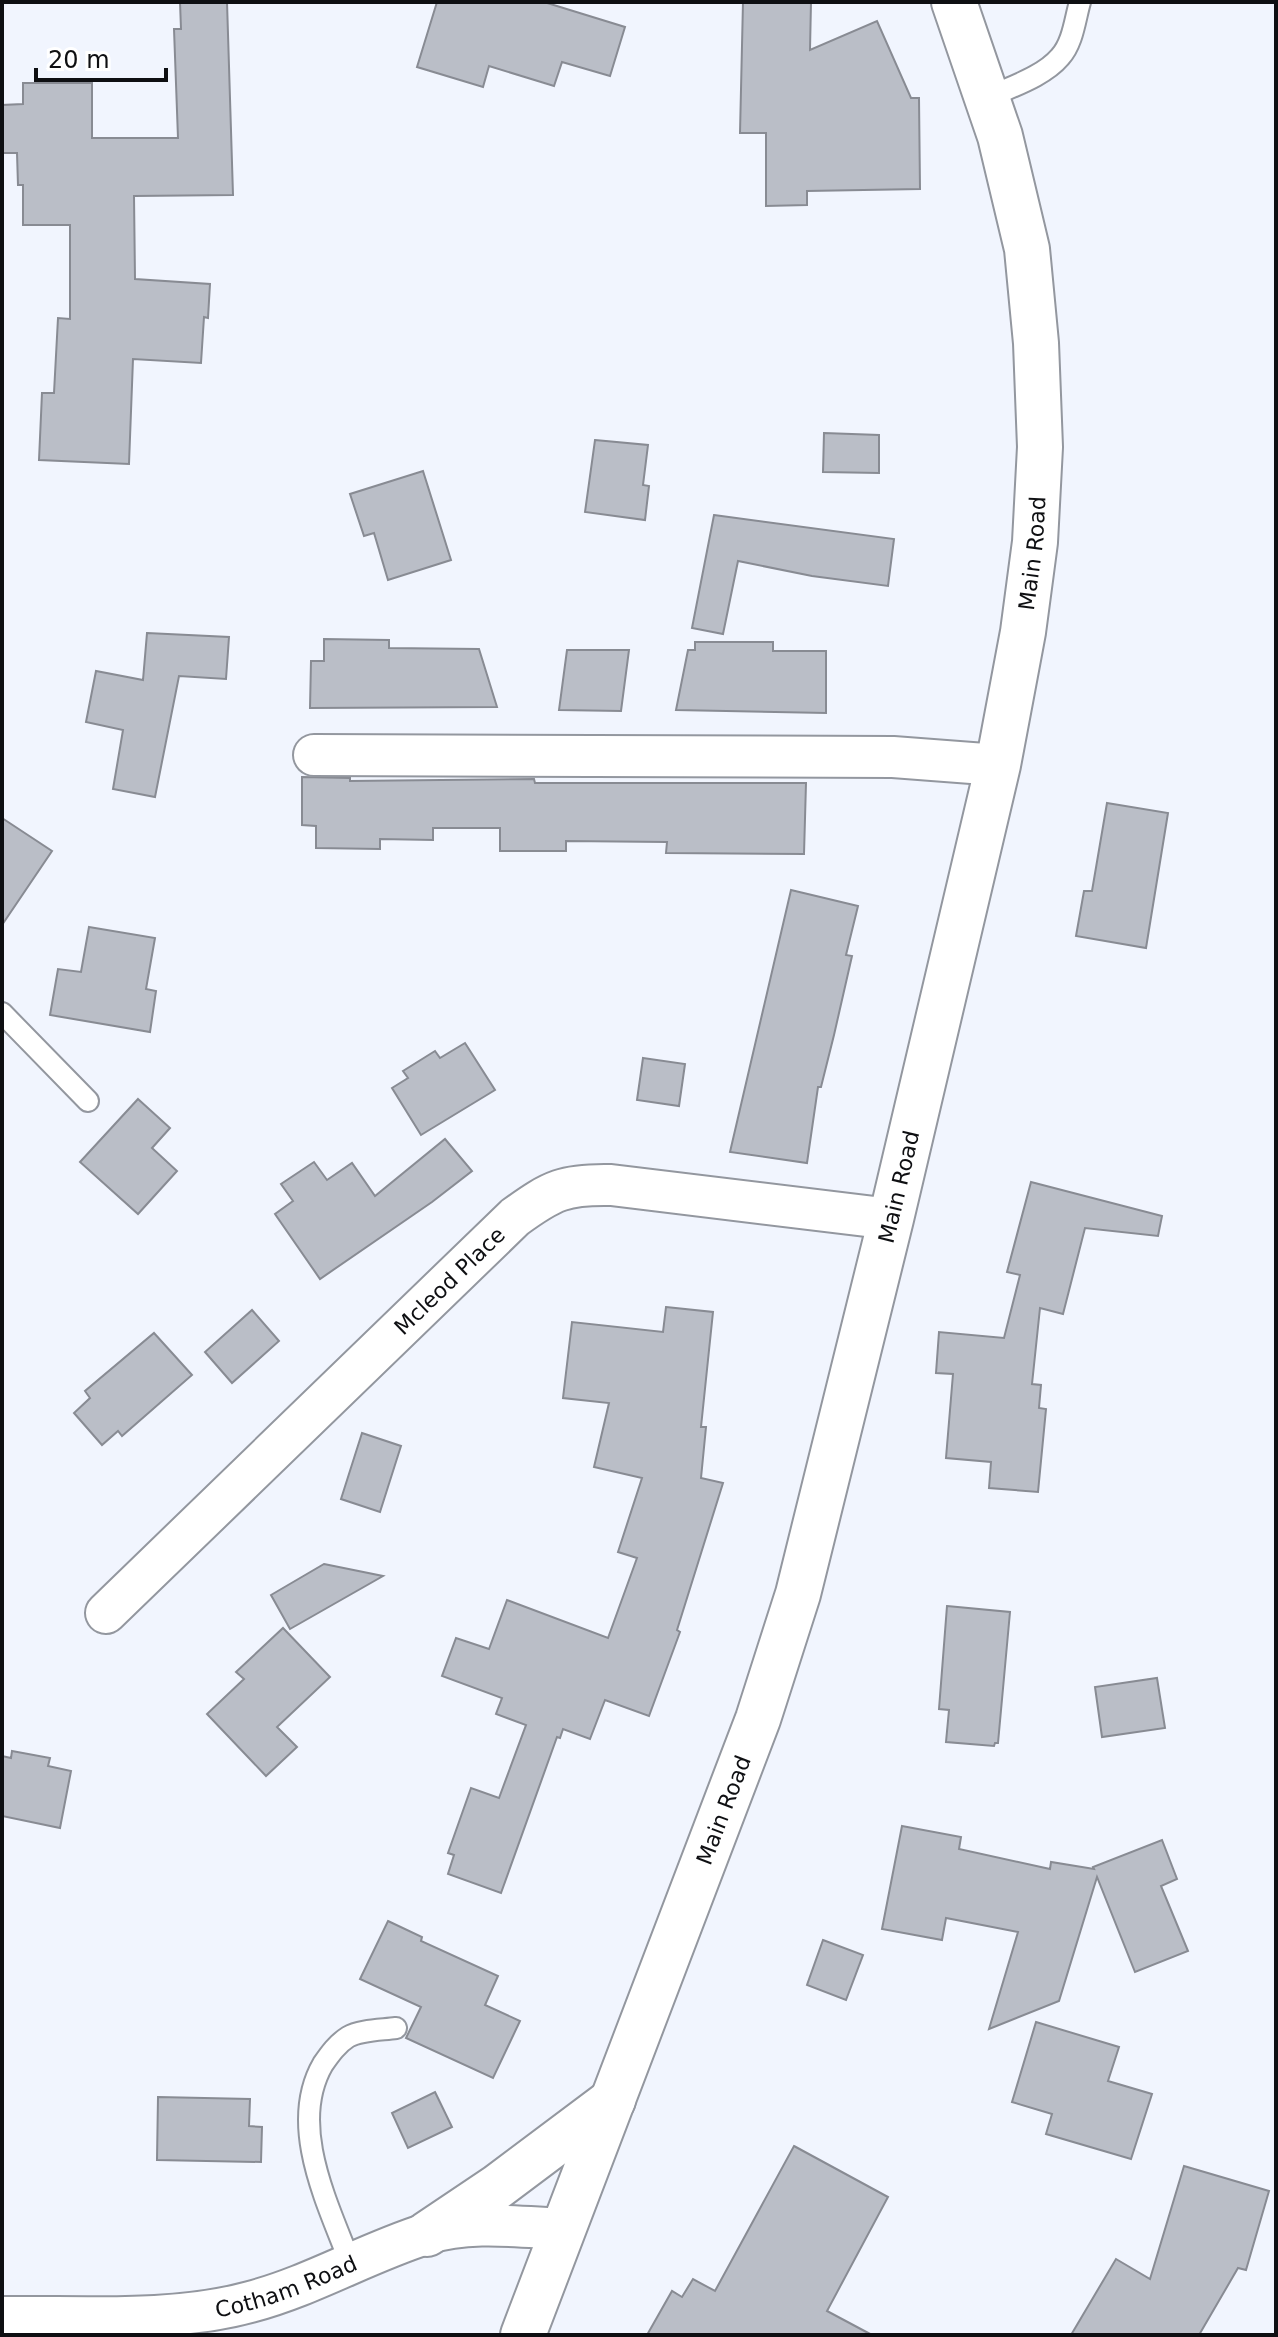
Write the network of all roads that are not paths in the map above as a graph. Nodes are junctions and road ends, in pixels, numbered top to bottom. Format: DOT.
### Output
graph roads {
  1 [pos="954,2"];
  2 [pos="1080,2"];
  3 [pos="987,98"];
  4 [pos="314,755"];
  5 [pos="998,765"];
  6 [pos="2,1013"];
  7 [pos="88,1101"];
  8 [pos="891,1219"];
  9 [pos="106,1613"];
  10 [pos="396,2028"];
  11 [pos="613,2100"];
  12 [pos="564,2229"];
  13 [pos="427,2234"];
  14 [pos="351,2265"];
  15 [pos="2,2317"];
  16 [pos="523,2335"];
  1 -- 3 [label="main road, Main Road"];
  2 -- 3 [label="lane"];
  3 -- 5 [label="main road, Main Road"];
  4 -- 5 [label="street"];
  5 -- 8 [label="main road, Main Road"];
  6 -- 7 [label="lane"];
  8 -- 9 [label="street, Mcleod Place"];
  8 -- 11 [label="main road, Main Road"];
  10 -- 14 [label="lane"];
  11 -- 12 [label="main road, Main Road"];
  11 -- 13 [label="main road"];
  12 -- 13 [label="street, Cotham Road"];
  12 -- 16 [label="main road, Main Road"];
  13 -- 14 [label="street, Cotham Road"];
  14 -- 15 [label="street, Cotham Road"];
}
